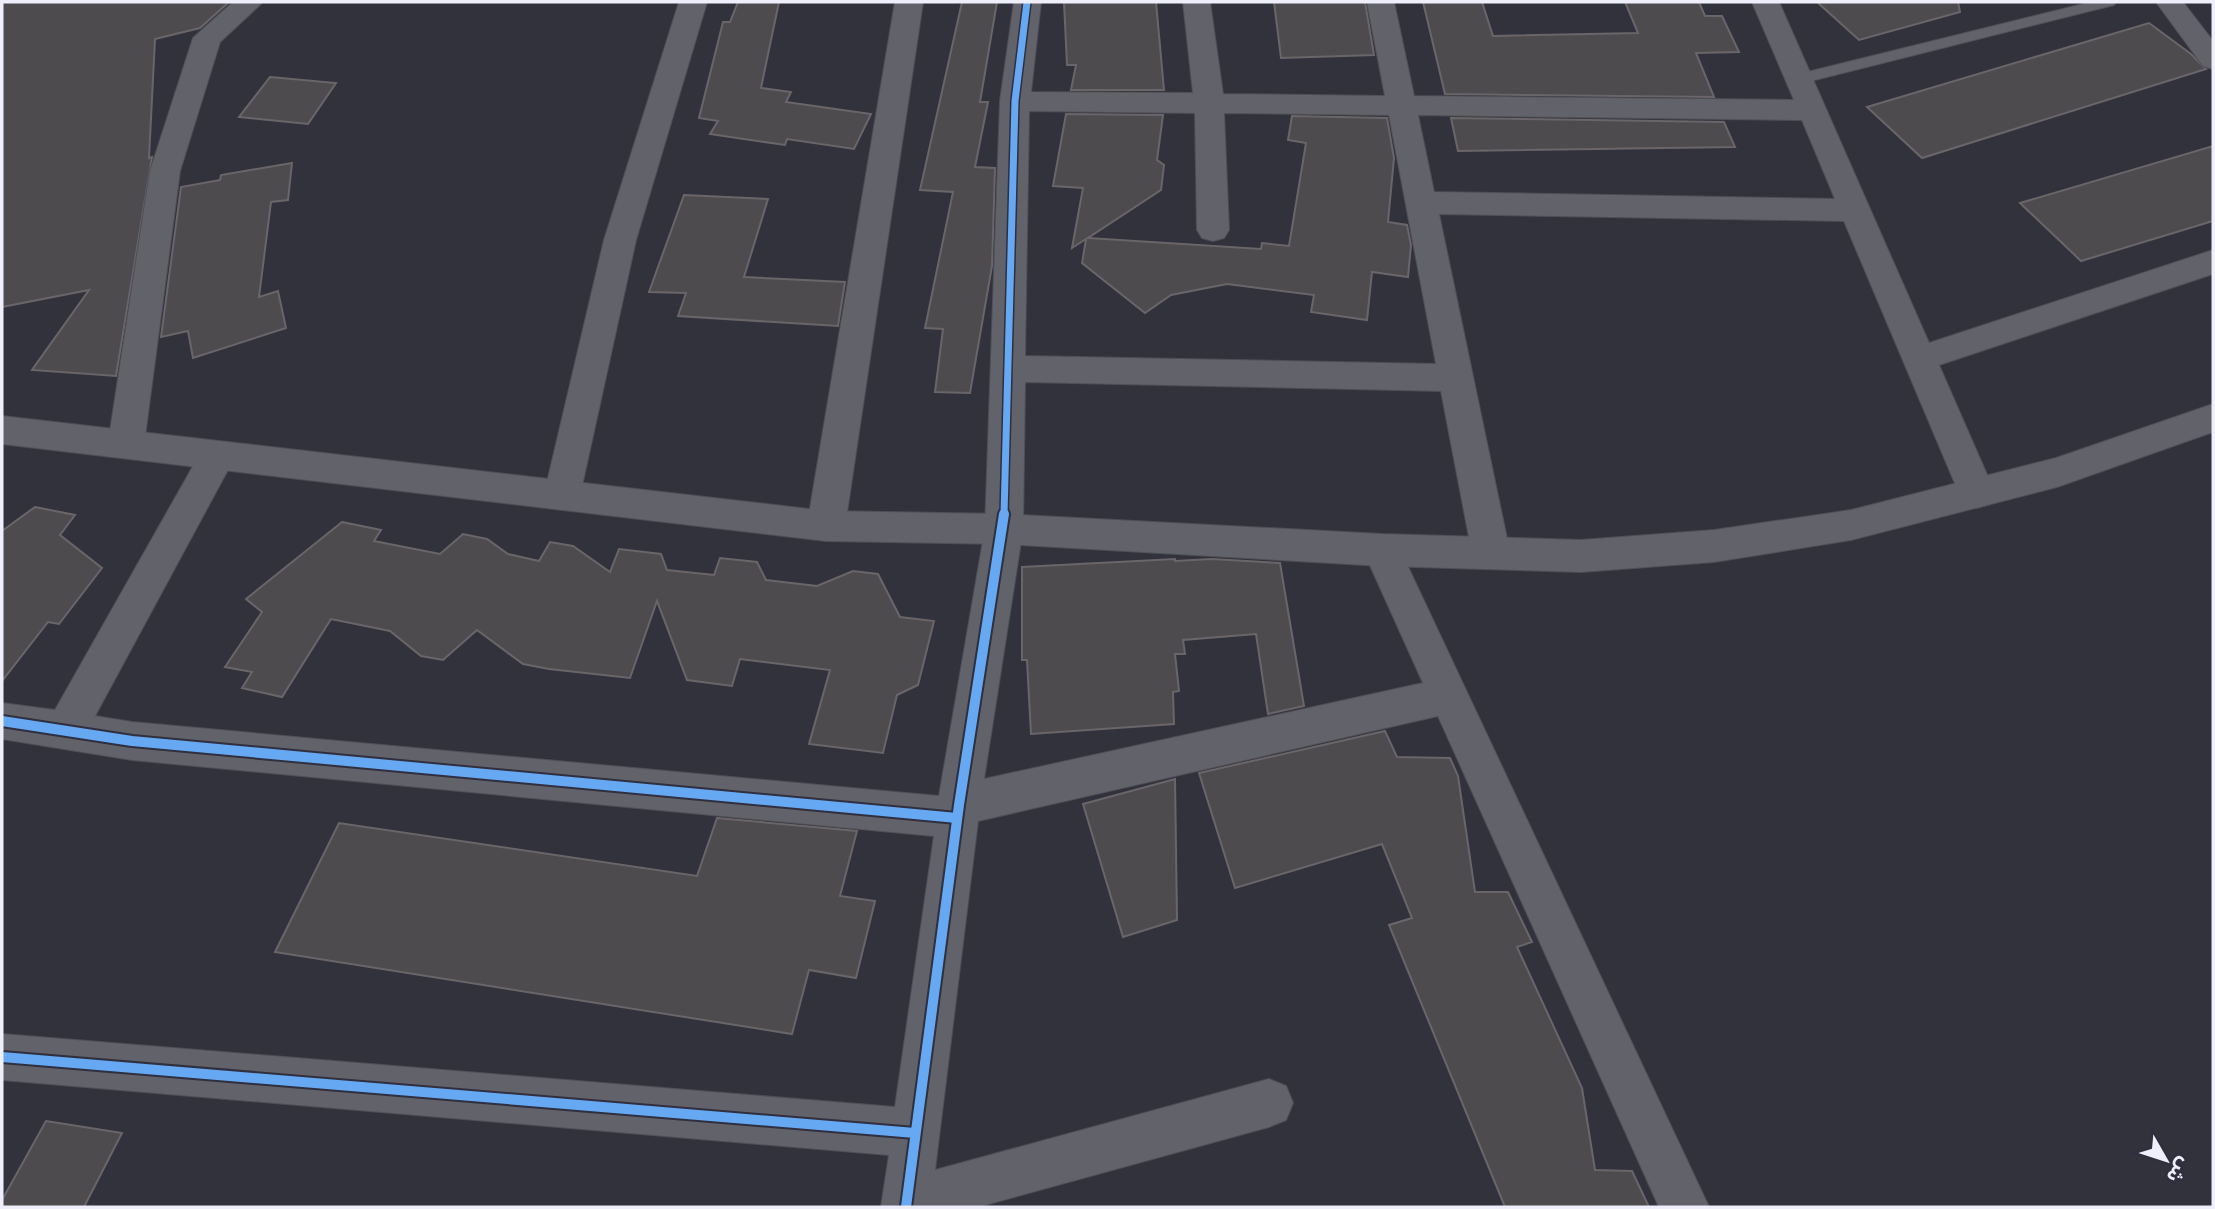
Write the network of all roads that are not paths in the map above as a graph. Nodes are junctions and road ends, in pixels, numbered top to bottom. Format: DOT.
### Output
graph roads {
  1 [pos="249,2"];
  2 [pos="693,2"];
  3 [pos="909,2"];
  4 [pos="1027,2"];
  5 [pos="1197,2"];
  6 [pos="1381,2"];
  7 [pos="1766,2"];
  8 [pos="2109,2"];
  9 [pos="2169,2"];
  10 [pos="2213,60"];
  11 [pos="1799,79"];
  12 [pos="1016,101"];
  13 [pos="1209,102"];
  14 [pos="1400,104"];
  15 [pos="1813,110"];
  16 [pos="1420,203"];
  17 [pos="1856,210"];
  18 [pos="1213,230"];
  19 [pos="2213,262"];
  20 [pos="1919,359"];
  21 [pos="1010,369"];
  22 [pos="1456,378"];
  23 [pos="2213,418"];
  24 [pos="2,430"];
  25 [pos="127,444"];
  26 [pos="218,455"];
  27 [pos="1976,493"];
  28 [pos="562,495"];
  29 [pos="826,526"];
  30 [pos="1004,529"];
  31 [pos="1382,550"];
  32 [pos="1491,553"];
  33 [pos="1449,695"];
  34 [pos="2,721"];
  35 [pos="65,731"];
  36 [pos="958,812"];
  37 [pos="2,1057"];
  38 [pos="1269,1103"];
  39 [pos="915,1133"];
  40 [pos="906,1205"];
  41 [pos="1684,1207"];
  1 -- 25 [label="street"];
  2 -- 28 [label="street"];
  3 -- 29 [label="street"];
  4 -- 12 [label="street"];
  5 -- 13 [label="street"];
  6 -- 14 [label="street"];
  7 -- 11 [label="street"];
  8 -- 11 [label="lane"];
  9 -- 10 [label="street"];
  11 -- 15 [label="street"];
  12 -- 13 [label="street"];
  12 -- 21 [label="street"];
  13 -- 14 [label="street"];
  13 -- 18 [label="street"];
  14 -- 15 [label="street"];
  14 -- 16 [label="street"];
  15 -- 17 [label="street"];
  16 -- 17 [label="street"];
  16 -- 22 [label="street"];
  17 -- 20 [label="street"];
  19 -- 20 [label="street"];
  20 -- 27 [label="street"];
  21 -- 22 [label="street"];
  21 -- 30 [label="street"];
  22 -- 32 [label="street"];
  23 -- 27 [label="street"];
  24 -- 25 [label="street"];
  25 -- 26 [label="street"];
  26 -- 28 [label="street"];
  26 -- 35 [label="street"];
  27 -- 32 [label="street"];
  28 -- 29 [label="street"];
  29 -- 30 [label="street"];
  30 -- 31 [label="street"];
  30 -- 36 [label="street"];
  31 -- 32 [label="street"];
  31 -- 33 [label="street"];
  33 -- 36 [label="street"];
  33 -- 41 [label="street"];
  34 -- 35 [label="street"];
  35 -- 36 [label="street"];
  36 -- 39 [label="street"];
  37 -- 39 [label="street"];
  38 -- 40 [label="street"];
  39 -- 40 [label="street"];
}
